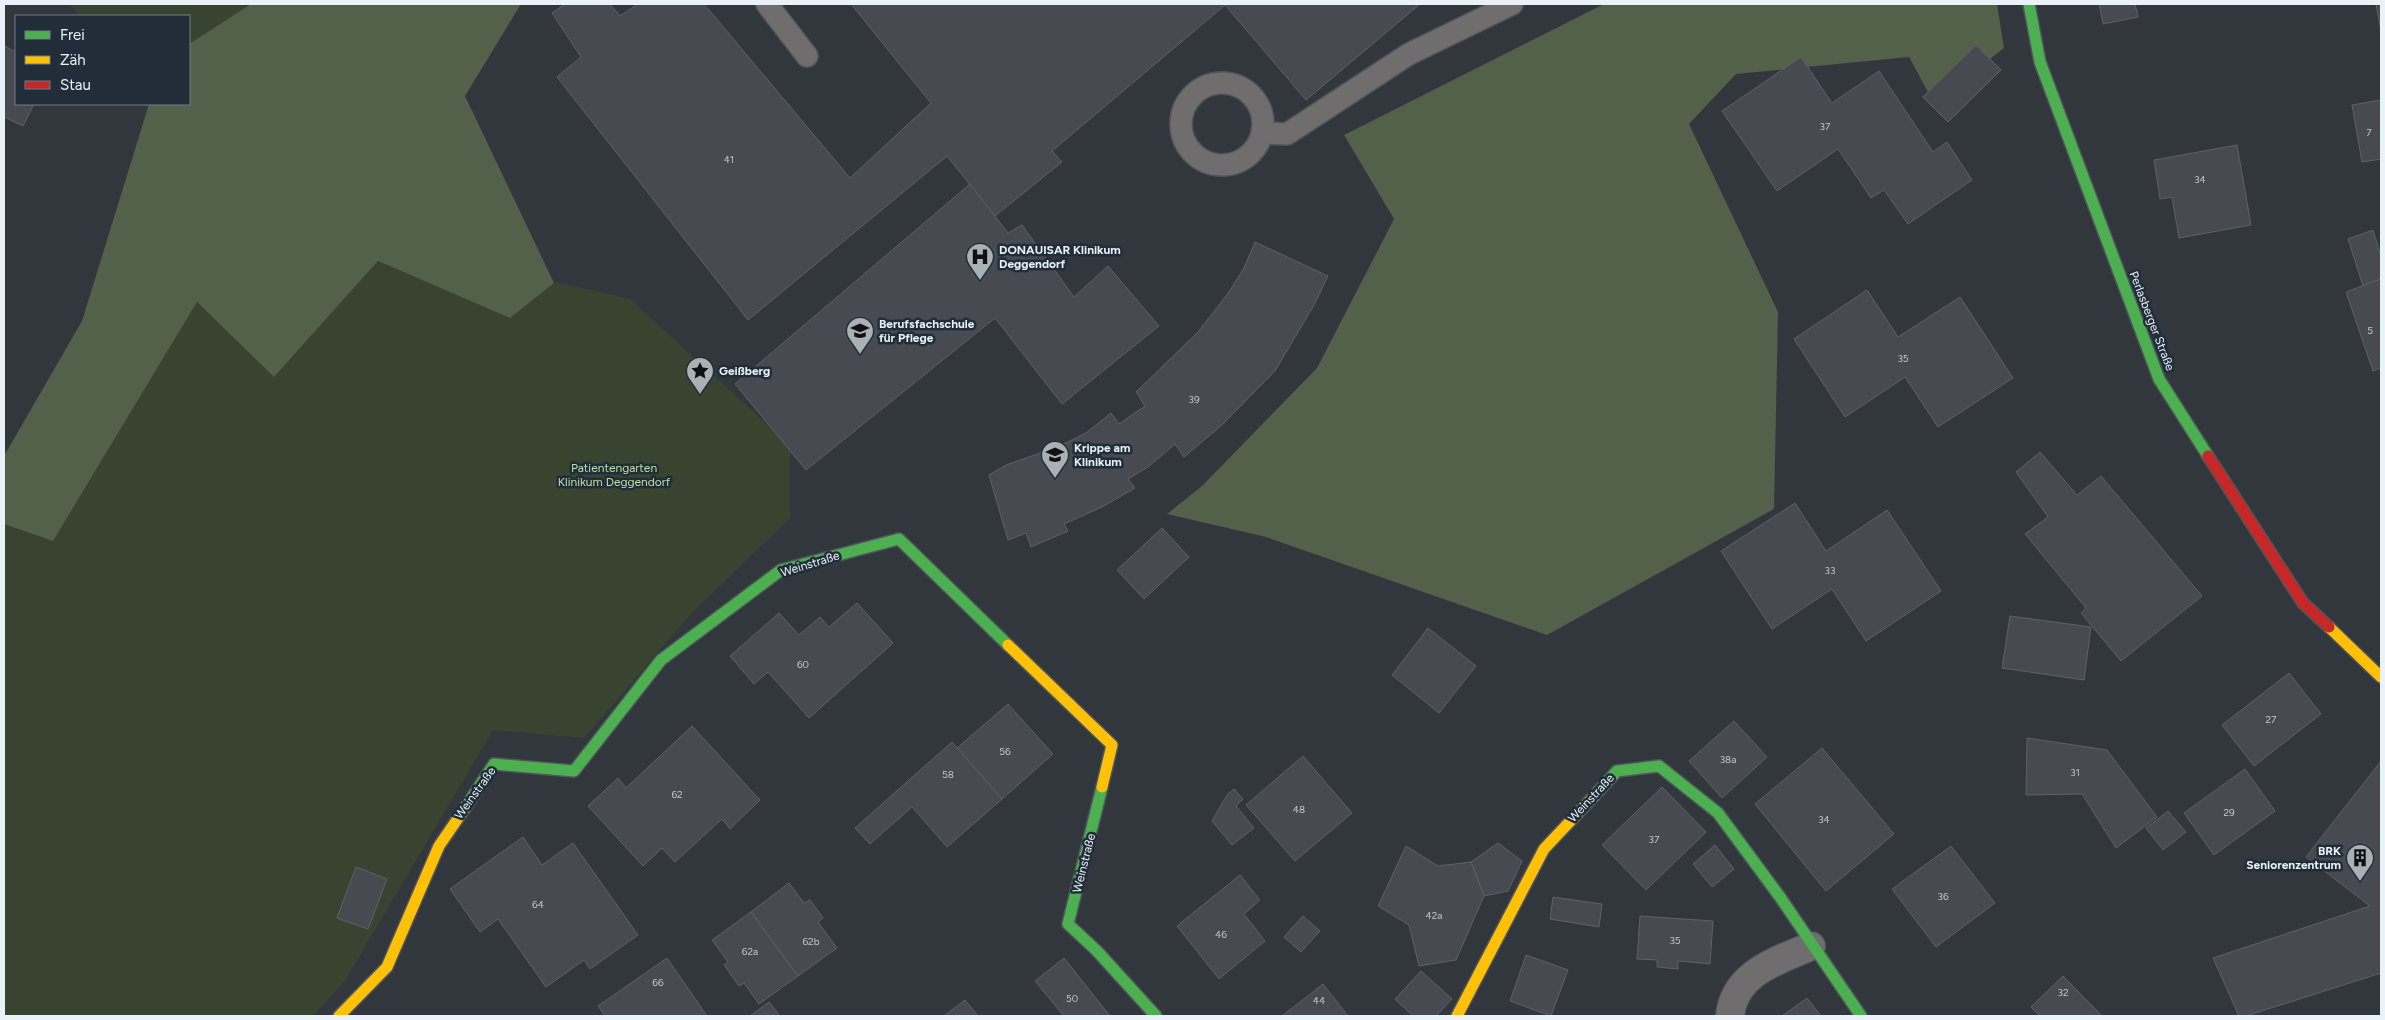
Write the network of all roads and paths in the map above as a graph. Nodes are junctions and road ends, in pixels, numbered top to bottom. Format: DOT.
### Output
graph roads {
  1 [pos="767,4"];
  2 [pos="1512,4"];
  3 [pos="2029,4"];
  4 [pos="807,56"];
  5 [pos="1262,133"];
  6 [pos="2381,677"];
  7 [pos="1811,946"];
  8 [pos="339,1016"];
  9 [pos="1156,1016"];
  10 [pos="1457,1016"];
  11 [pos="1730,1016"];
  12 [pos="1861,1016"];
  1 -- 4 [label="lane"];
  2 -- 5 [label="lane"];
  3 -- 6 [label="street, Perlasberger Straße"];
  7 -- 10 [label="street, Weinstraße"];
  7 -- 11 [label="street"];
  7 -- 12 [label="street, Weinstraße"];
  8 -- 9 [label="street, Weinstraße"];
}
